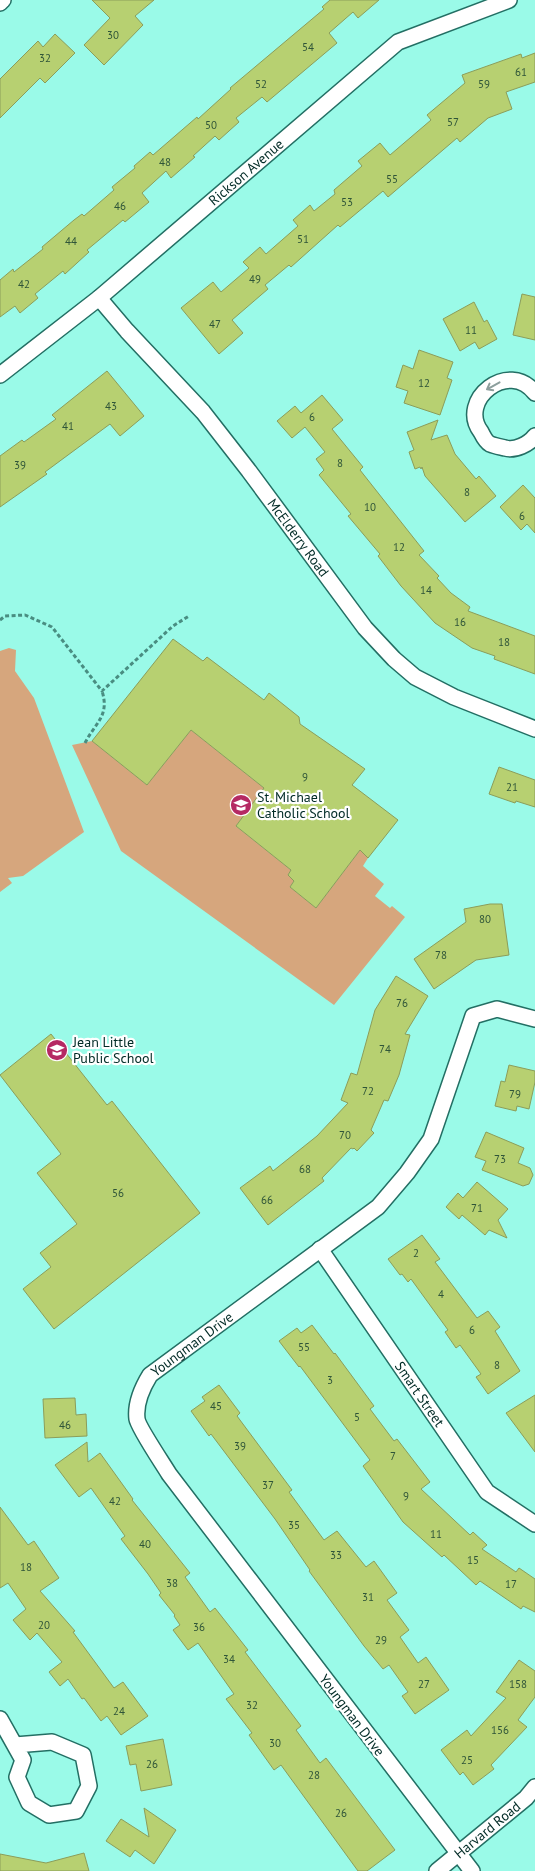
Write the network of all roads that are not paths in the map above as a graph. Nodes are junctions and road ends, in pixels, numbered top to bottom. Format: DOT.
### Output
graph roads {
  1 [pos="3,0"];
  2 [pos="509,0"];
  3 [pos="0,3"];
  4 [pos="99,298"];
  5 [pos="0,375"];
  6 [pos="535,393"];
  7 [pos="535,436"];
  8 [pos="535,728"];
  9 [pos="535,1019"];
  10 [pos="320,1249"];
  11 [pos="535,1524"];
  12 [pos="0,1719"];
  13 [pos="15,1745"];
  14 [pos="535,1787"];
  15 [pos="458,1855"];
  16 [pos="437,1871"];
  17 [pos="472,1871"];
  1 -- 3 [label="street"];
  2 -- 4 [label="street, Rickson Avenue"];
  4 -- 5 [label="street, Rickson Avenue"];
  4 -- 8 [label="street, McElderry Road"];
  6 -- 7 [label="street, one-way"];
  9 -- 10 [label="street, Youngman Drive"];
  10 -- 11 [label="street, Smart Street"];
  10 -- 15 [label="street, Youngman Drive"];
  12 -- 13 [label="street"];
  13 -- 13 [label="street"];
  14 -- 15 [label="street, Harvard Road"];
  15 -- 16 [label="street, Harvard Road"];
  15 -- 17 [label="street, Youngman Drive"];
}
